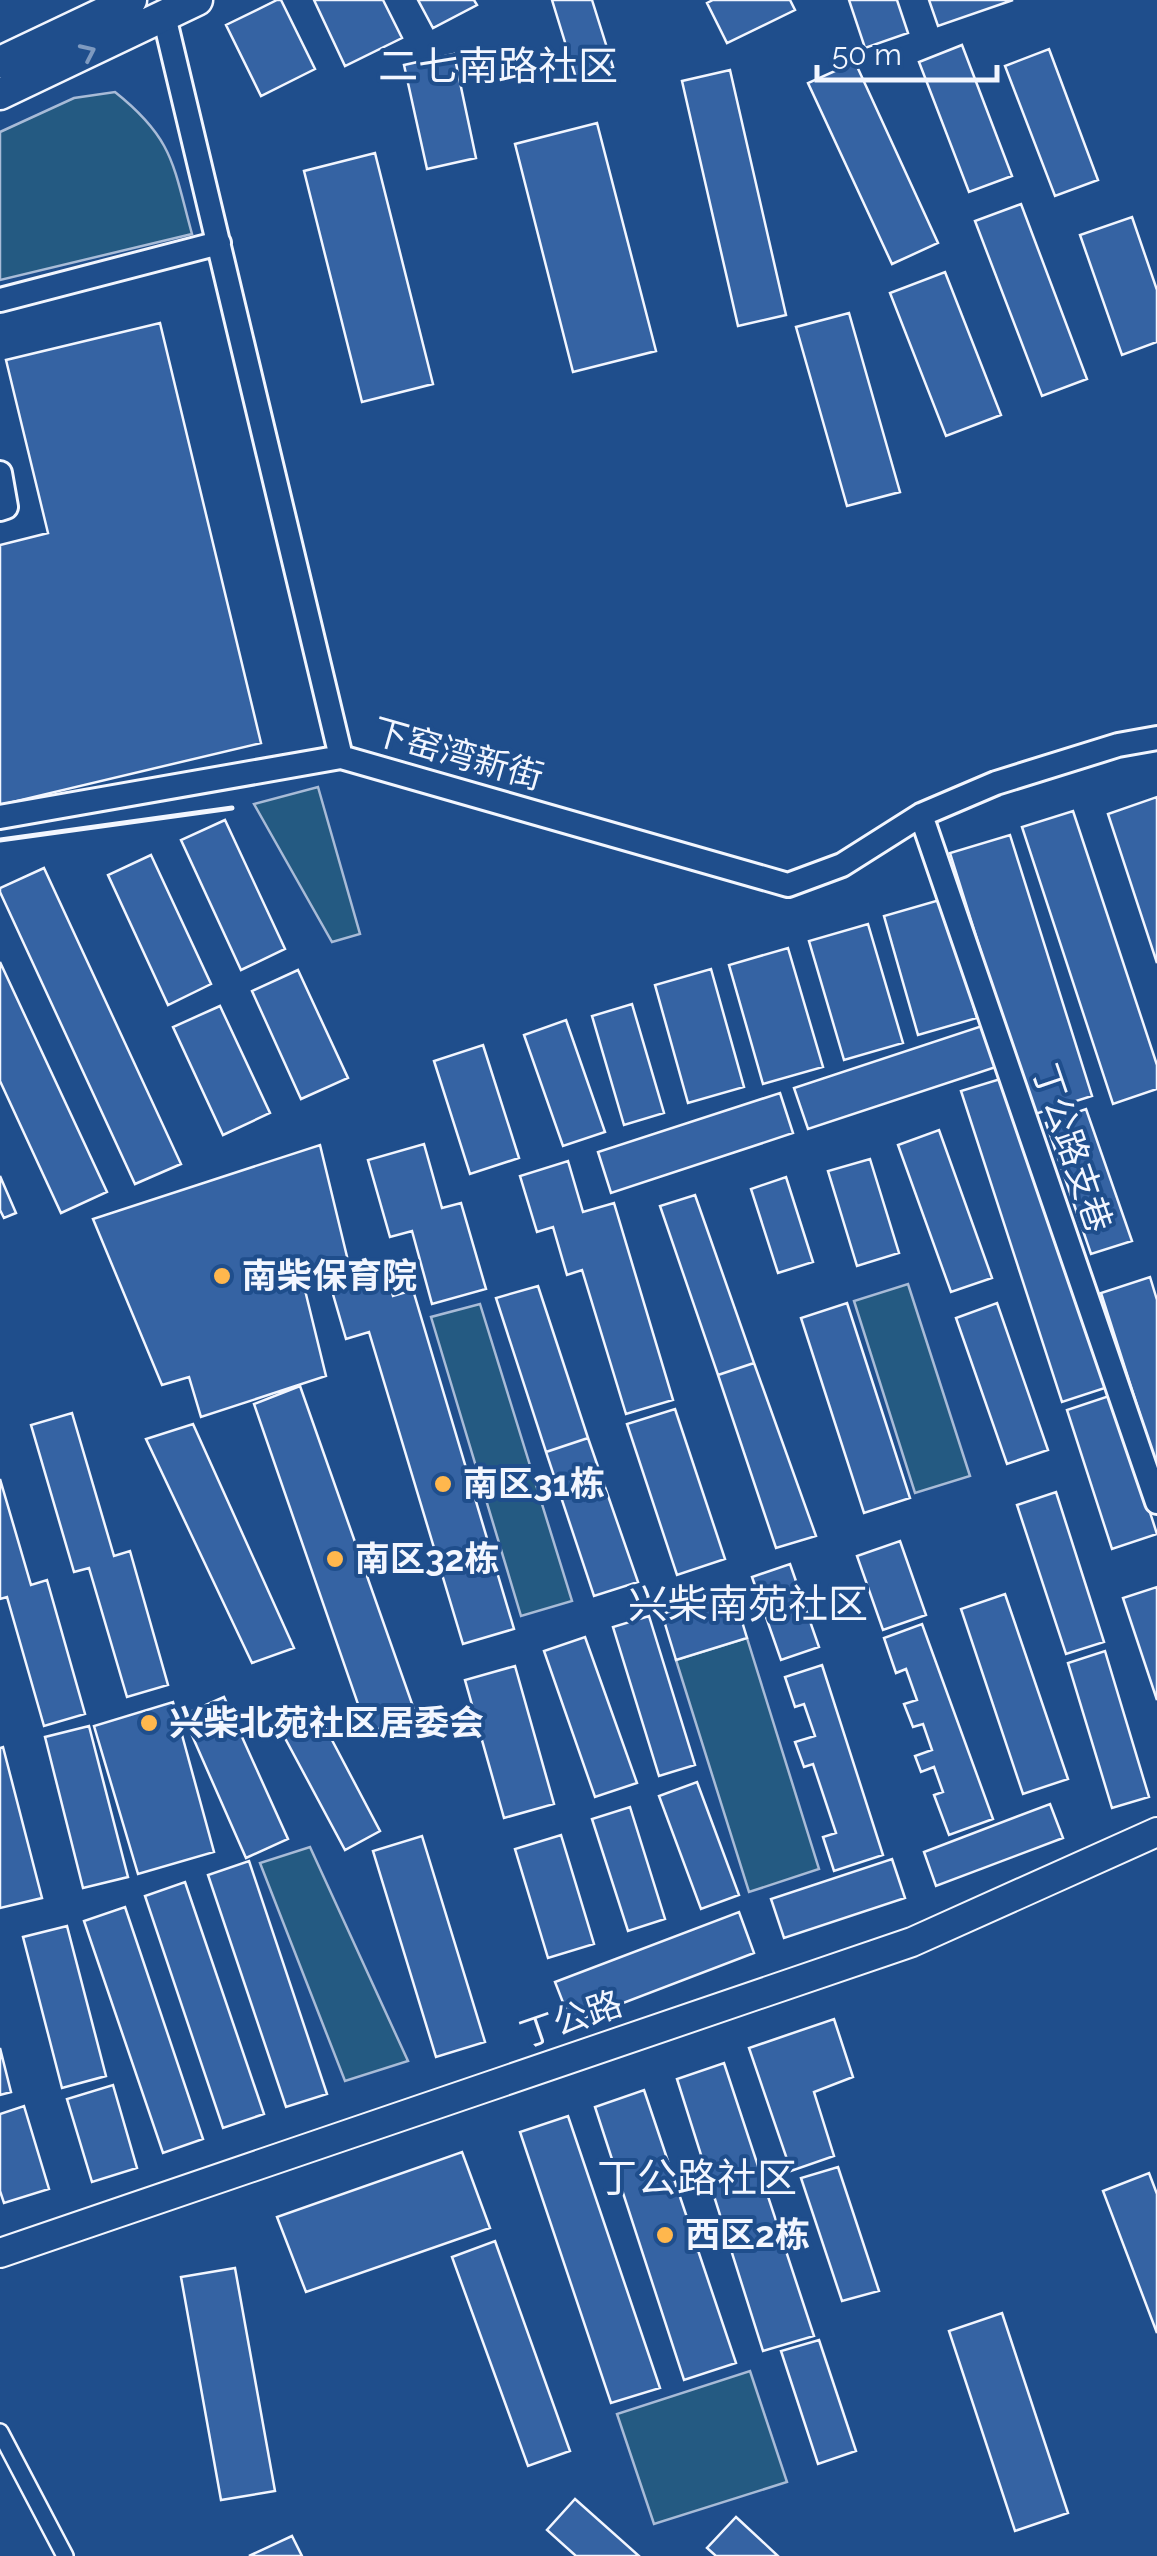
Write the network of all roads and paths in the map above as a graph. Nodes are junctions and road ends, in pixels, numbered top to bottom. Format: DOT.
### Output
graph roads {
  1 [pos="131,0"];
  2 [pos="197,0"];
  3 [pos="164,16"];
  4 [pos="0,62"];
  5 [pos="0,94"];
  6 [pos="219,243"];
  7 [pos="0,300"];
  8 [pos="0,473"];
  9 [pos="0,510"];
  10 [pos="1157,738"];
  11 [pos="342,757"];
  12 [pos="921,816"];
  13 [pos="0,817"];
  14 [pos="1157,1502"];
  15 [pos="1157,1832"];
  16 [pos="0,2253"];
  17 [pos="0,2432"];
  18 [pos="65,2556"];
  1 -- 4 [label="main road"];
  2 -- 3 [label="main road"];
  5 -- 3 [label="main road, one-way"];
  3 -- 6 [label="street, 下窑湾新街"];
  6 -- 7 [label="street"];
  6 -- 11 [label="street, 下窑湾新街"];
  8 -- 9 [label="street"];
  10 -- 12 [label="street, 下窑湾新街"];
  11 -- 12 [label="street, 下窑湾新街"];
  11 -- 13 [label="street"];
  12 -- 14 [label="street, 丁公路支巷"];
  15 -- 16 [label="street, 丁公路"];
  17 -- 18 [label="street"];
}
